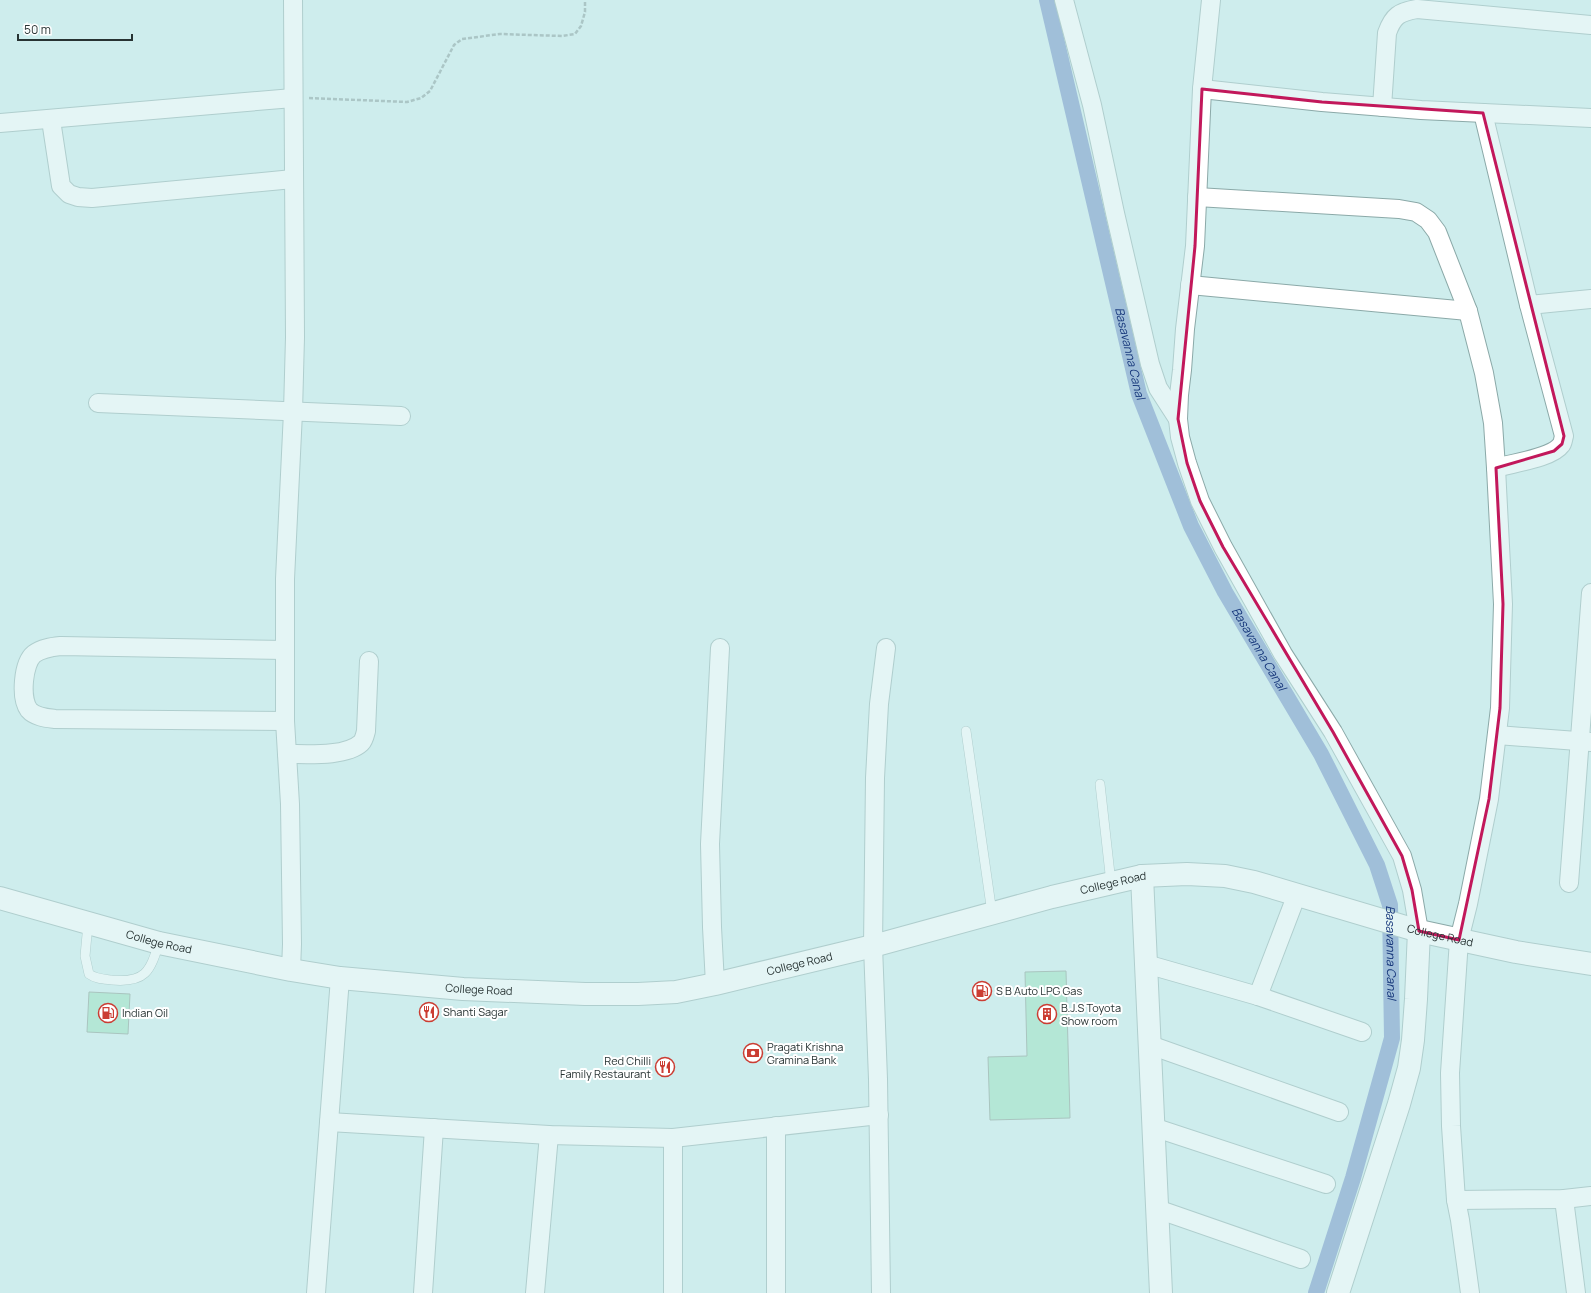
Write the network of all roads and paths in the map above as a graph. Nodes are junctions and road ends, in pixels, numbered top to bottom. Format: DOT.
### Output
graph roads {
  1 [pos="293,0"];
  2 [pos="585,0"];
  3 [pos="1064,0"];
  4 [pos="1211,0"];
  5 [pos="1591,25"];
  6 [pos="1202,89"];
  7 [pos="293,98"];
  8 [pos="1382,107"];
  9 [pos="1483,113"];
  10 [pos="1591,118"];
  11 [pos="51,120"];
  12 [pos="0,123"];
  13 [pos="293,179"];
  14 [pos="1197,197"];
  15 [pos="1190,285"];
  16 [pos="1591,299"];
  17 [pos="1529,305"];
  18 [pos="1468,310"];
  19 [pos="98,403"];
  20 [pos="293,412"];
  21 [pos="401,416"];
  22 [pos="1178,419"];
  23 [pos="1496,468"];
  24 [pos="1591,593"];
  25 [pos="720,648"];
  26 [pos="886,648"];
  27 [pos="285,650"];
  28 [pos="369,661"];
  29 [pos="285,721"];
  30 [pos="966,731"];
  31 [pos="1497,735"];
  32 [pos="1585,742"];
  33 [pos="287,754"];
  34 [pos="1100,784"];
  35 [pos="1142,876"];
  36 [pos="1569,883"];
  37 [pos="1111,884"];
  38 [pos="1297,894"];
  39 [pos="0,898"];
  40 [pos="992,914"];
  41 [pos="88,924"];
  42 [pos="1409,928"];
  43 [pos="1459,940"];
  44 [pos="159,943"];
  45 [pos="873,946"];
  46 [pos="1146,964"];
  47 [pos="1591,964"];
  48 [pos="291,970"];
  49 [pos="340,978"];
  50 [pos="715,984"];
  51 [pos="1258,996"];
  52 [pos="1362,1032"];
  53 [pos="1150,1045"];
  54 [pos="1339,1112"];
  55 [pos="879,1115"];
  56 [pos="329,1122"];
  57 [pos="776,1126"];
  58 [pos="1153,1127"];
  59 [pos="434,1128"];
  60 [pos="549,1136"];
  61 [pos="673,1138"];
  62 [pos="1326,1184"];
  63 [pos="1591,1196"];
  64 [pos="1564,1199"];
  65 [pos="1456,1200"];
  66 [pos="1157,1209"];
  67 [pos="1301,1258"];
  68 [pos="316,1293"];
  69 [pos="423,1293"];
  70 [pos="535,1293"];
  71 [pos="673,1293"];
  72 [pos="776,1293"];
  73 [pos="882,1293"];
  74 [pos="1162,1293"];
  75 [pos="1338,1293"];
  76 [pos="1470,1293"];
  77 [pos="1576,1293"];
  1 -- 7 [label="street"];
  2 -- 7 [label="path"];
  3 -- 22 [label="street"];
  4 -- 6 [label="street"];
  5 -- 8 [label="street"];
  6 -- 8 [label="street"];
  6 -- 14 [label="street"];
  7 -- 11 [label="street"];
  7 -- 13 [label="street"];
  8 -- 9 [label="street"];
  9 -- 10 [label="street"];
  9 -- 17 [label="street"];
  11 -- 12 [label="street"];
  11 -- 13 [label="street"];
  13 -- 20 [label="street"];
  14 -- 15 [label="street"];
  14 -- 18 [label="street"];
  15 -- 18 [label="street"];
  15 -- 22 [label="street"];
  16 -- 17 [label="street"];
  17 -- 23 [label="street"];
  18 -- 23 [label="street"];
  19 -- 20 [label="street"];
  20 -- 21 [label="street"];
  20 -- 27 [label="street"];
  22 -- 42 [label="street"];
  23 -- 31 [label="street"];
  24 -- 32 [label="street"];
  25 -- 50 [label="street"];
  26 -- 45 [label="street"];
  27 -- 29 [label="street"];
  27 -- 29 [label="street"];
  28 -- 33 [label="street"];
  29 -- 33 [label="street"];
  30 -- 40 [label="lane"];
  31 -- 32 [label="street"];
  31 -- 43 [label="street"];
  32 -- 36 [label="street"];
  33 -- 48 [label="street"];
  34 -- 37 [label="lane"];
  35 -- 37 [label="main road, College Road"];
  35 -- 38 [label="main road, College Road"];
  35 -- 46 [label="main road"];
  37 -- 40 [label="main road, College Road"];
  38 -- 42 [label="main road, College Road"];
  38 -- 51 [label="street"];
  39 -- 41 [label="main road, College Road"];
  40 -- 45 [label="main road, College Road"];
  41 -- 44 [label="main road, College Road"];
  41 -- 44 [label="lane"];
  42 -- 43 [label="main road, College Road"];
  42 -- 75 [label="main road"];
  43 -- 47 [label="main road, College Road"];
  43 -- 65 [label="street"];
  44 -- 48 [label="main road, College Road"];
  45 -- 50 [label="main road, College Road"];
  45 -- 55 [label="street"];
  46 -- 51 [label="street"];
  46 -- 53 [label="main road"];
  48 -- 49 [label="main road, College Road"];
  49 -- 50 [label="main road, College Road"];
  49 -- 56 [label="street"];
  51 -- 52 [label="street"];
  53 -- 54 [label="street"];
  53 -- 58 [label="main road"];
  55 -- 57 [label="street"];
  55 -- 73 [label="street"];
  56 -- 59 [label="street"];
  56 -- 68 [label="street"];
  57 -- 61 [label="street"];
  57 -- 72 [label="street"];
  58 -- 62 [label="street"];
  58 -- 66 [label="main road"];
  59 -- 60 [label="street"];
  59 -- 69 [label="street"];
  60 -- 61 [label="street"];
  60 -- 70 [label="street"];
  61 -- 71 [label="street"];
  63 -- 64 [label="street"];
  64 -- 65 [label="street"];
  64 -- 77 [label="street"];
  65 -- 76 [label="street"];
  66 -- 67 [label="street"];
  66 -- 74 [label="main road"];
}
